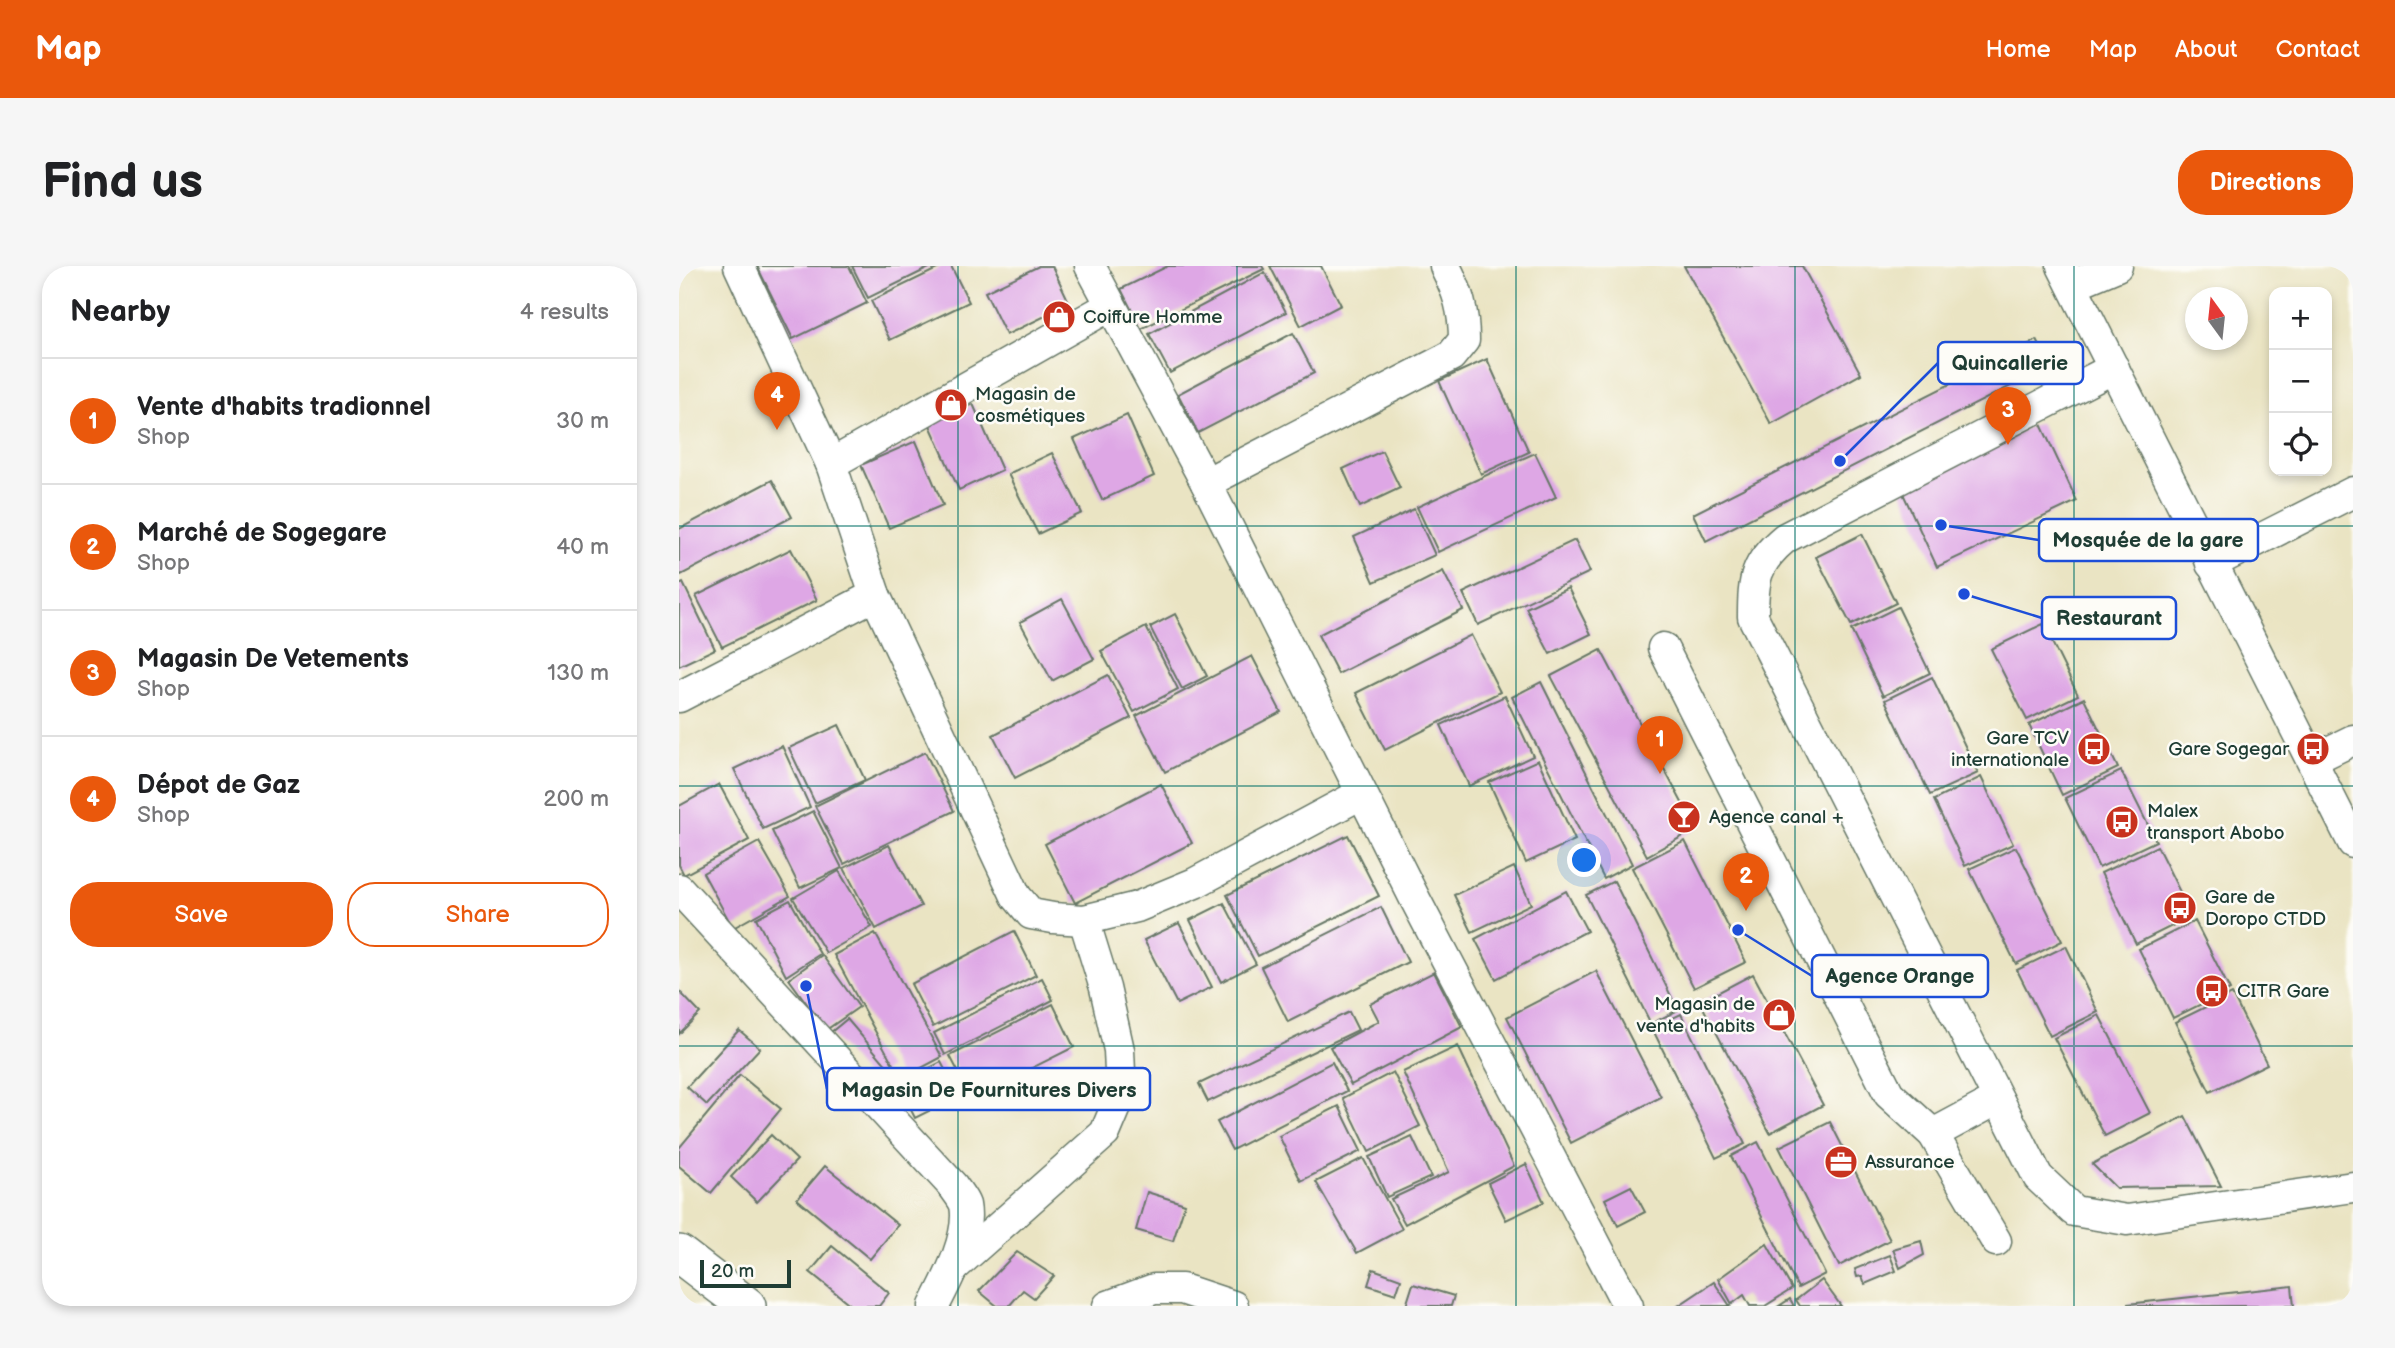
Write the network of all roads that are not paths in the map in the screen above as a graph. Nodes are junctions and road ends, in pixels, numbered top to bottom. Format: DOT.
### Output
graph roads {
  1 [pos="739,266"];
  2 [pos="1090,266"];
  3 [pos="1445,266"];
  4 [pos="2117,266"];
  5 [pos="2067,276"];
  6 [pos="1109,306"];
  7 [pos="2114,368"];
  8 [pos="831,464"];
  9 [pos="1206,482"];
  10 [pos="2353,492"];
  11 [pos="2211,564"];
  12 [pos="874,595"];
  13 [pos="1663,648"];
  14 [pos="679,697"];
  15 [pos="2353,740"];
  16 [pos="2312,760"];
  17 [pos="1361,794"];
  18 [pos="2353,843"];
  19 [pos="679,889"];
  20 [pos="1084,920"];
  21 [pos="1999,1099"];
  22 [pos="1933,1135"];
  23 [pos="2353,1187"];
  24 [pos="1996,1241"];
  25 [pos="679,1254"];
  26 [pos="954,1267"];
  27 [pos="747,1306"];
  28 [pos="935,1306"];
  29 [pos="1108,1306"];
  30 [pos="1233,1306"];
  31 [pos="1628,1306"];
  1 -- 8 [label="street"];
  2 -- 6 [label="street"];
  3 -- 9 [label="street"];
  4 -- 5 [label="street"];
  5 -- 7 [label="street"];
  6 -- 8 [label="street"];
  6 -- 9 [label="street"];
  7 -- 11 [label="street"];
  7 -- 21 [label="street"];
  8 -- 12 [label="street"];
  9 -- 17 [label="street"];
  10 -- 11 [label="street"];
  11 -- 16 [label="street"];
  12 -- 14 [label="street"];
  12 -- 20 [label="street"];
  13 -- 22 [label="street"];
  15 -- 16 [label="street"];
  16 -- 18 [label="street"];
  17 -- 20 [label="street"];
  17 -- 31 [label="street"];
  19 -- 26 [label="street"];
  20 -- 26 [label="street"];
  21 -- 22 [label="street"];
  21 -- 23 [label="street"];
  22 -- 24 [label="street"];
  25 -- 27 [label="main road"];
  26 -- 28 [label="street"];
  29 -- 30 [label="street"];
}
